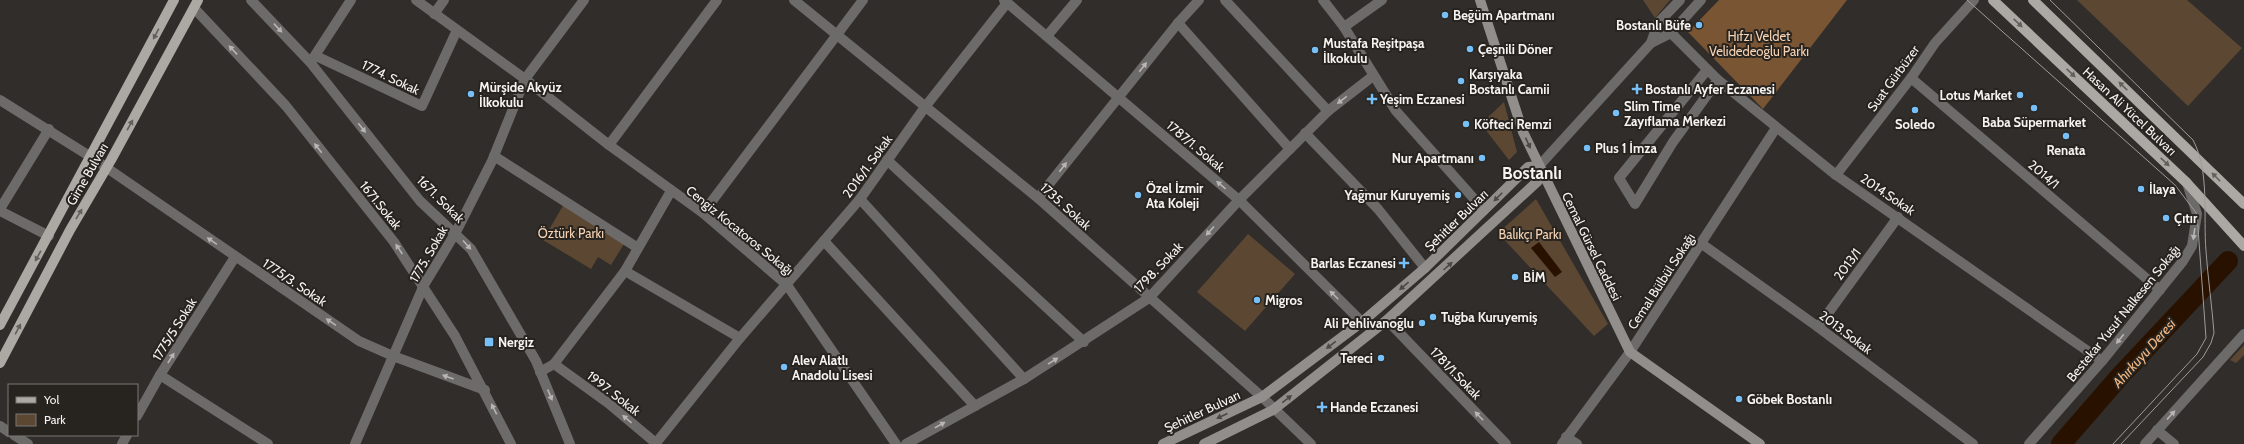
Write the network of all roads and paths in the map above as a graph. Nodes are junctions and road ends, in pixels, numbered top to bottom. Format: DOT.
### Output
graph roads {
  1 [pos="174,0"];
  2 [pos="251,0"];
  3 [pos="351,0"];
  4 [pos="416,0"];
  5 [pos="444,0"];
  6 [pos="584,0"];
  7 [pos="717,0"];
  8 [pos="794,0"];
  9 [pos="863,0"];
  10 [pos="1077,0"];
  11 [pos="1199,0"];
  12 [pos="1225,0"];
  13 [pos="1323,0"];
  14 [pos="1382,0"];
  15 [pos="1480,0"];
  16 [pos="1680,0"];
  17 [pos="1701,0"];
  18 [pos="1974,0"];
  19 [pos="1993,0"];
  20 [pos="2033,0"];
  21 [pos="1006,1"];
  22 [pos="196,4"];
  23 [pos="434,14"];
  24 [pos="1178,23"];
  25 [pos="1344,26"];
  26 [pos="457,30"];
  27 [pos="1671,33"];
  28 [pos="837,34"];
  29 [pos="1047,36"];
  30 [pos="1651,43"];
  31 [pos="313,59"];
  32 [pos="1707,70"];
  33 [pos="1372,76"];
  34 [pos="1911,78"];
  35 [pos="525,79"];
  36 [pos="1718,80"];
  37 [pos="1118,97"];
  38 [pos="0,100"];
  39 [pos="925,107"];
  40 [pos="1328,111"];
  41 [pos="1776,128"];
  42 [pos="49,129"];
  43 [pos="1305,133"];
  44 [pos="609,145"];
  45 [pos="1290,149"];
  46 [pos="91,156"];
  47 [pos="494,156"];
  48 [pos="887,160"];
  49 [pos="1539,166"];
  50 [pos="107,167"];
  51 [pos="1836,175"];
  52 [pos="2187,182"];
  53 [pos="671,191"];
  54 [pos="1038,198"];
  55 [pos="860,199"];
  56 [pos="1239,200"];
  57 [pos="2244,204"];
  58 [pos="0,210"];
  59 [pos="1484,210"];
  60 [pos="703,213"];
  61 [pos="1898,217"];
  62 [pos="456,232"];
  63 [pos="49,236"];
  64 [pos="824,241"];
  65 [pos="1702,244"];
  66 [pos="2244,246"];
  67 [pos="638,248"];
  68 [pos="235,257"];
  69 [pos="1425,268"];
  70 [pos="625,271"];
  71 [pos="424,285"];
  72 [pos="787,285"];
  73 [pos="2160,290"];
  74 [pos="1149,298"];
  75 [pos="3,312"];
  76 [pos="1387,320"];
  77 [pos="1362,322"];
  78 [pos="0,325"];
  79 [pos="1818,327"];
  80 [pos="2244,334"];
  81 [pos="740,338"];
  82 [pos="1084,342"];
  83 [pos="1630,352"];
  84 [pos="393,356"];
  85 [pos="2102,362"];
  86 [pos="0,363"];
  87 [pos="554,364"];
  88 [pos="540,372"];
  89 [pos="160,375"];
  90 [pos="1024,379"];
  91 [pos="485,390"];
  92 [pos="1262,397"];
  93 [pos="975,406"];
  94 [pos="1273,410"];
  95 [pos="138,414"];
  96 [pos="505,430"];
  97 [pos="2158,430"];
  98 [pos="16,436"];
  99 [pos="1564,440"];
  100 [pos="28,444"];
  101 [pos="268,444"];
  102 [pos="355,444"];
  103 [pos="503,444"];
  104 [pos="511,444"];
  105 [pos="570,444"];
  106 [pos="656,444"];
  107 [pos="896,444"];
  108 [pos="906,444"];
  109 [pos="1163,444"];
  110 [pos="1204,444"];
  111 [pos="1311,444"];
  112 [pos="1506,444"];
  113 [pos="1577,444"];
  114 [pos="1760,444"];
  115 [pos="1973,444"];
  116 [pos="2029,444"];
  117 [pos="2144,444"];
  118 [pos="2174,444"];
  1 -- 46 [label="main road, Girne Bulvarı, one-way"];
  2 -- 31 [label="street, 1671. Sokak, one-way"];
  3 -- 31 [label="street"];
  4 -- 23 [label="street, Cengiz Kocatoros Sokağı"];
  5 -- 23 [label="street"];
  6 -- 35 [label="street, 1775. Sokak"];
  7 -- 44 [label="street"];
  8 -- 28 [label="street, 1735. Sokak"];
  9 -- 28 [label="street"];
  10 -- 29 [label="street"];
  11 -- 24 [label="street"];
  12 -- 40 [label="street"];
  13 -- 25 [label="street"];
  14 -- 25 [label="street"];
  15 -- 49 [label="street, Cemal Gürsel Caddesi, one-way"];
  16 -- 30 [label="street"];
  17 -- 27 [label="street"];
  18 -- 34 [label="street, Suat Gürbüzer"];
  19 -- 52 [label="main road, Hasan Ali Yücel Bulvarı, one-way"];
  57 -- 20 [label="main road, Hasan Ali Yücel Bulvarı, one-way"];
  21 -- 29 [label="street, 1787/1. Sokak"];
  21 -- 39 [label="street, 2016/1. Sokak"];
  50 -- 22 [label="main road, Girne Bulvarı, one-way"];
  71 -- 22 [label="street, 1671.Sokak, one-way"];
  23 -- 26 [label="street, Cengiz Kocatoros Sokağı"];
  37 -- 24 [label="street, one-way"];
  24 -- 45 [label="street"];
  25 -- 33 [label="street"];
  26 -- 31 [label="street, 1774. Sokak"];
  26 -- 35 [label="street, Cengiz Kocatoros Sokağı"];
  27 -- 30 [label="street"];
  27 -- 32 [label="street, 2014.Sokak"];
  28 -- 39 [label="street, 1735. Sokak"];
  28 -- 60 [label="street"];
  29 -- 37 [label="street, 1787/1. Sokak"];
  30 -- 49 [label="street"];
  31 -- 62 [label="street, 1671. Sokak, one-way"];
  32 -- 36 [label="street, 2014.Sokak"];
  32 -- 36 [label="street"];
  33 -- 40 [label="street, 1798. Sokak, one-way"];
  33 -- 59 [label="street"];
  34 -- 51 [label="street, Suat Gürbüzer"];
  34 -- 73 [label="street, 2014/1"];
  35 -- 44 [label="street, Cengiz Kocatoros Sokağı"];
  35 -- 47 [label="street, 1775. Sokak"];
  36 -- 41 [label="street, 2014.Sokak"];
  54 -- 37 [label="street, one-way"];
  56 -- 37 [label="street, 1787/1. Sokak, one-way"];
  38 -- 42 [label="street, 1775/3. Sokak"];
  39 -- 48 [label="street, 2016/1. Sokak"];
  39 -- 54 [label="street, 1735. Sokak"];
  40 -- 43 [label="street, 1798. Sokak"];
  41 -- 51 [label="street, 2014.Sokak"];
  41 -- 65 [label="street, Cemal Bülbül Sokağı"];
  42 -- 46 [label="street, 1775/3. Sokak"];
  42 -- 58 [label="street"];
  43 -- 45 [label="street, 1798. Sokak"];
  43 -- 69 [label="street"];
  44 -- 53 [label="street, Cengiz Kocatoros Sokağı"];
  45 -- 56 [label="street, 1798. Sokak"];
  46 -- 50 [label="street, 1775/3. Sokak"];
  46 -- 63 [label="main road, Girne Bulvarı"];
  47 -- 62 [label="street, 1775. Sokak"];
  47 -- 67 [label="street"];
  48 -- 55 [label="street, 2016/1. Sokak"];
  48 -- 82 [label="street"];
  49 -- 59 [label="street, Şehitler Bulvarı, one-way"];
  76 -- 49 [label="street, Şehitler Bulvarı, one-way"];
  49 -- 83 [label="street, Cemal Gürsel Caddesi"];
  68 -- 50 [label="street, 1775/3. Sokak, one-way"];
  86 -- 50 [label="main road, Girne Bulvarı, one-way"];
  51 -- 61 [label="street, 2014.Sokak"];
  52 -- 66 [label="main road, Hasan Ali Yücel Bulvarı"];
  52 -- 73 [label="street, Bestekar Yusuf Nalkesen Sokağı, one-way"];
  53 -- 60 [label="street, Cengiz Kocatoros Sokağı"];
  53 -- 67 [label="street"];
  54 -- 74 [label="street, 1735. Sokak"];
  55 -- 64 [label="street, 2016/1. Sokak"];
  55 -- 90 [label="street"];
  56 -- 74 [label="street, 1798. Sokak, one-way"];
  77 -- 56 [label="street, 1787/1. Sokak, one-way"];
  58 -- 63 [label="street"];
  59 -- 69 [label="street, Şehitler Bulvarı"];
  60 -- 72 [label="street, Cengiz Kocatoros Sokağı"];
  61 -- 79 [label="street, 2013/1"];
  61 -- 85 [label="street, 2014.Sokak"];
  62 -- 71 [label="street, 1775. Sokak"];
  62 -- 88 [label="street, 1671. Sokak, one-way"];
  63 -- 75 [label="main road, Girne Bulvarı, one-way"];
  64 -- 72 [label="street, 2016/1. Sokak"];
  64 -- 93 [label="street"];
  65 -- 79 [label="street, 2013.Sokak"];
  65 -- 83 [label="street, Cemal Bülbül Sokağı"];
  67 -- 70 [label="street"];
  84 -- 68 [label="street, 1775/3. Sokak, one-way"];
  89 -- 68 [label="street, 1775/5 Sokak, one-way"];
  69 -- 77 [label="street, Şehitler Bulvarı, one-way"];
  70 -- 81 [label="street"];
  70 -- 87 [label="street"];
  71 -- 84 [label="street, 1775. Sokak"];
  71 -- 91 [label="street, 1671.Sokak"];
  72 -- 81 [label="street, 2016/1. Sokak"];
  72 -- 107 [label="street, Cengiz Kocatoros Sokağı"];
  73 -- 85 [label="street, Bestekar Yusuf Nalkesen Sokağı, one-way"];
  74 -- 82 [label="street, 1798. Sokak"];
  74 -- 92 [label="street, 1735. Sokak"];
  75 -- 78 [label="main road, Girne Bulvarı"];
  94 -- 76 [label="street, Şehitler Bulvarı, one-way"];
  112 -- 76 [label="street, 1781/1.Sokak, one-way"];
  77 -- 92 [label="street, Şehitler Bulvarı, one-way"];
  79 -- 115 [label="street, 2013.Sokak"];
  97 -- 80 [label="street, one-way"];
  81 -- 106 [label="street, 2016/1. Sokak"];
  90 -- 82 [label="street, 1798. Sokak, one-way"];
  83 -- 99 [label="street, Cemal Bülbül Sokağı"];
  83 -- 114 [label="street, Cemal Gürsel Caddesi"];
  91 -- 84 [label="street, 1775/3. Sokak, one-way"];
  84 -- 102 [label="street, 1775. Sokak"];
  85 -- 116 [label="street, Bestekar Yusuf Nalkesen Sokağı"];
  87 -- 88 [label="street"];
  106 -- 87 [label="street, 1997. Sokak, one-way"];
  88 -- 105 [label="street, 1671. Sokak, one-way"];
  89 -- 95 [label="street, 1775/5 Sokak"];
  89 -- 101 [label="street"];
  90 -- 93 [label="street, 1798. Sokak"];
  96 -- 91 [label="street, 1671.Sokak, one-way"];
  92 -- 94 [label="street, 1735. Sokak"];
  92 -- 109 [label="street, Şehitler Bulvarı, one-way"];
  108 -- 93 [label="street, 1798. Sokak, one-way"];
  94 -- 110 [label="street, Şehitler Bulvarı"];
  94 -- 111 [label="street, 1735. Sokak"];
  96 -- 103 [label="street"];
  96 -- 104 [label="street, 1671.Sokak"];
  97 -- 117 [label="street"];
  97 -- 118 [label="street"];
  98 -- 100 [label="street"];
  99 -- 113 [label="street"];
}
